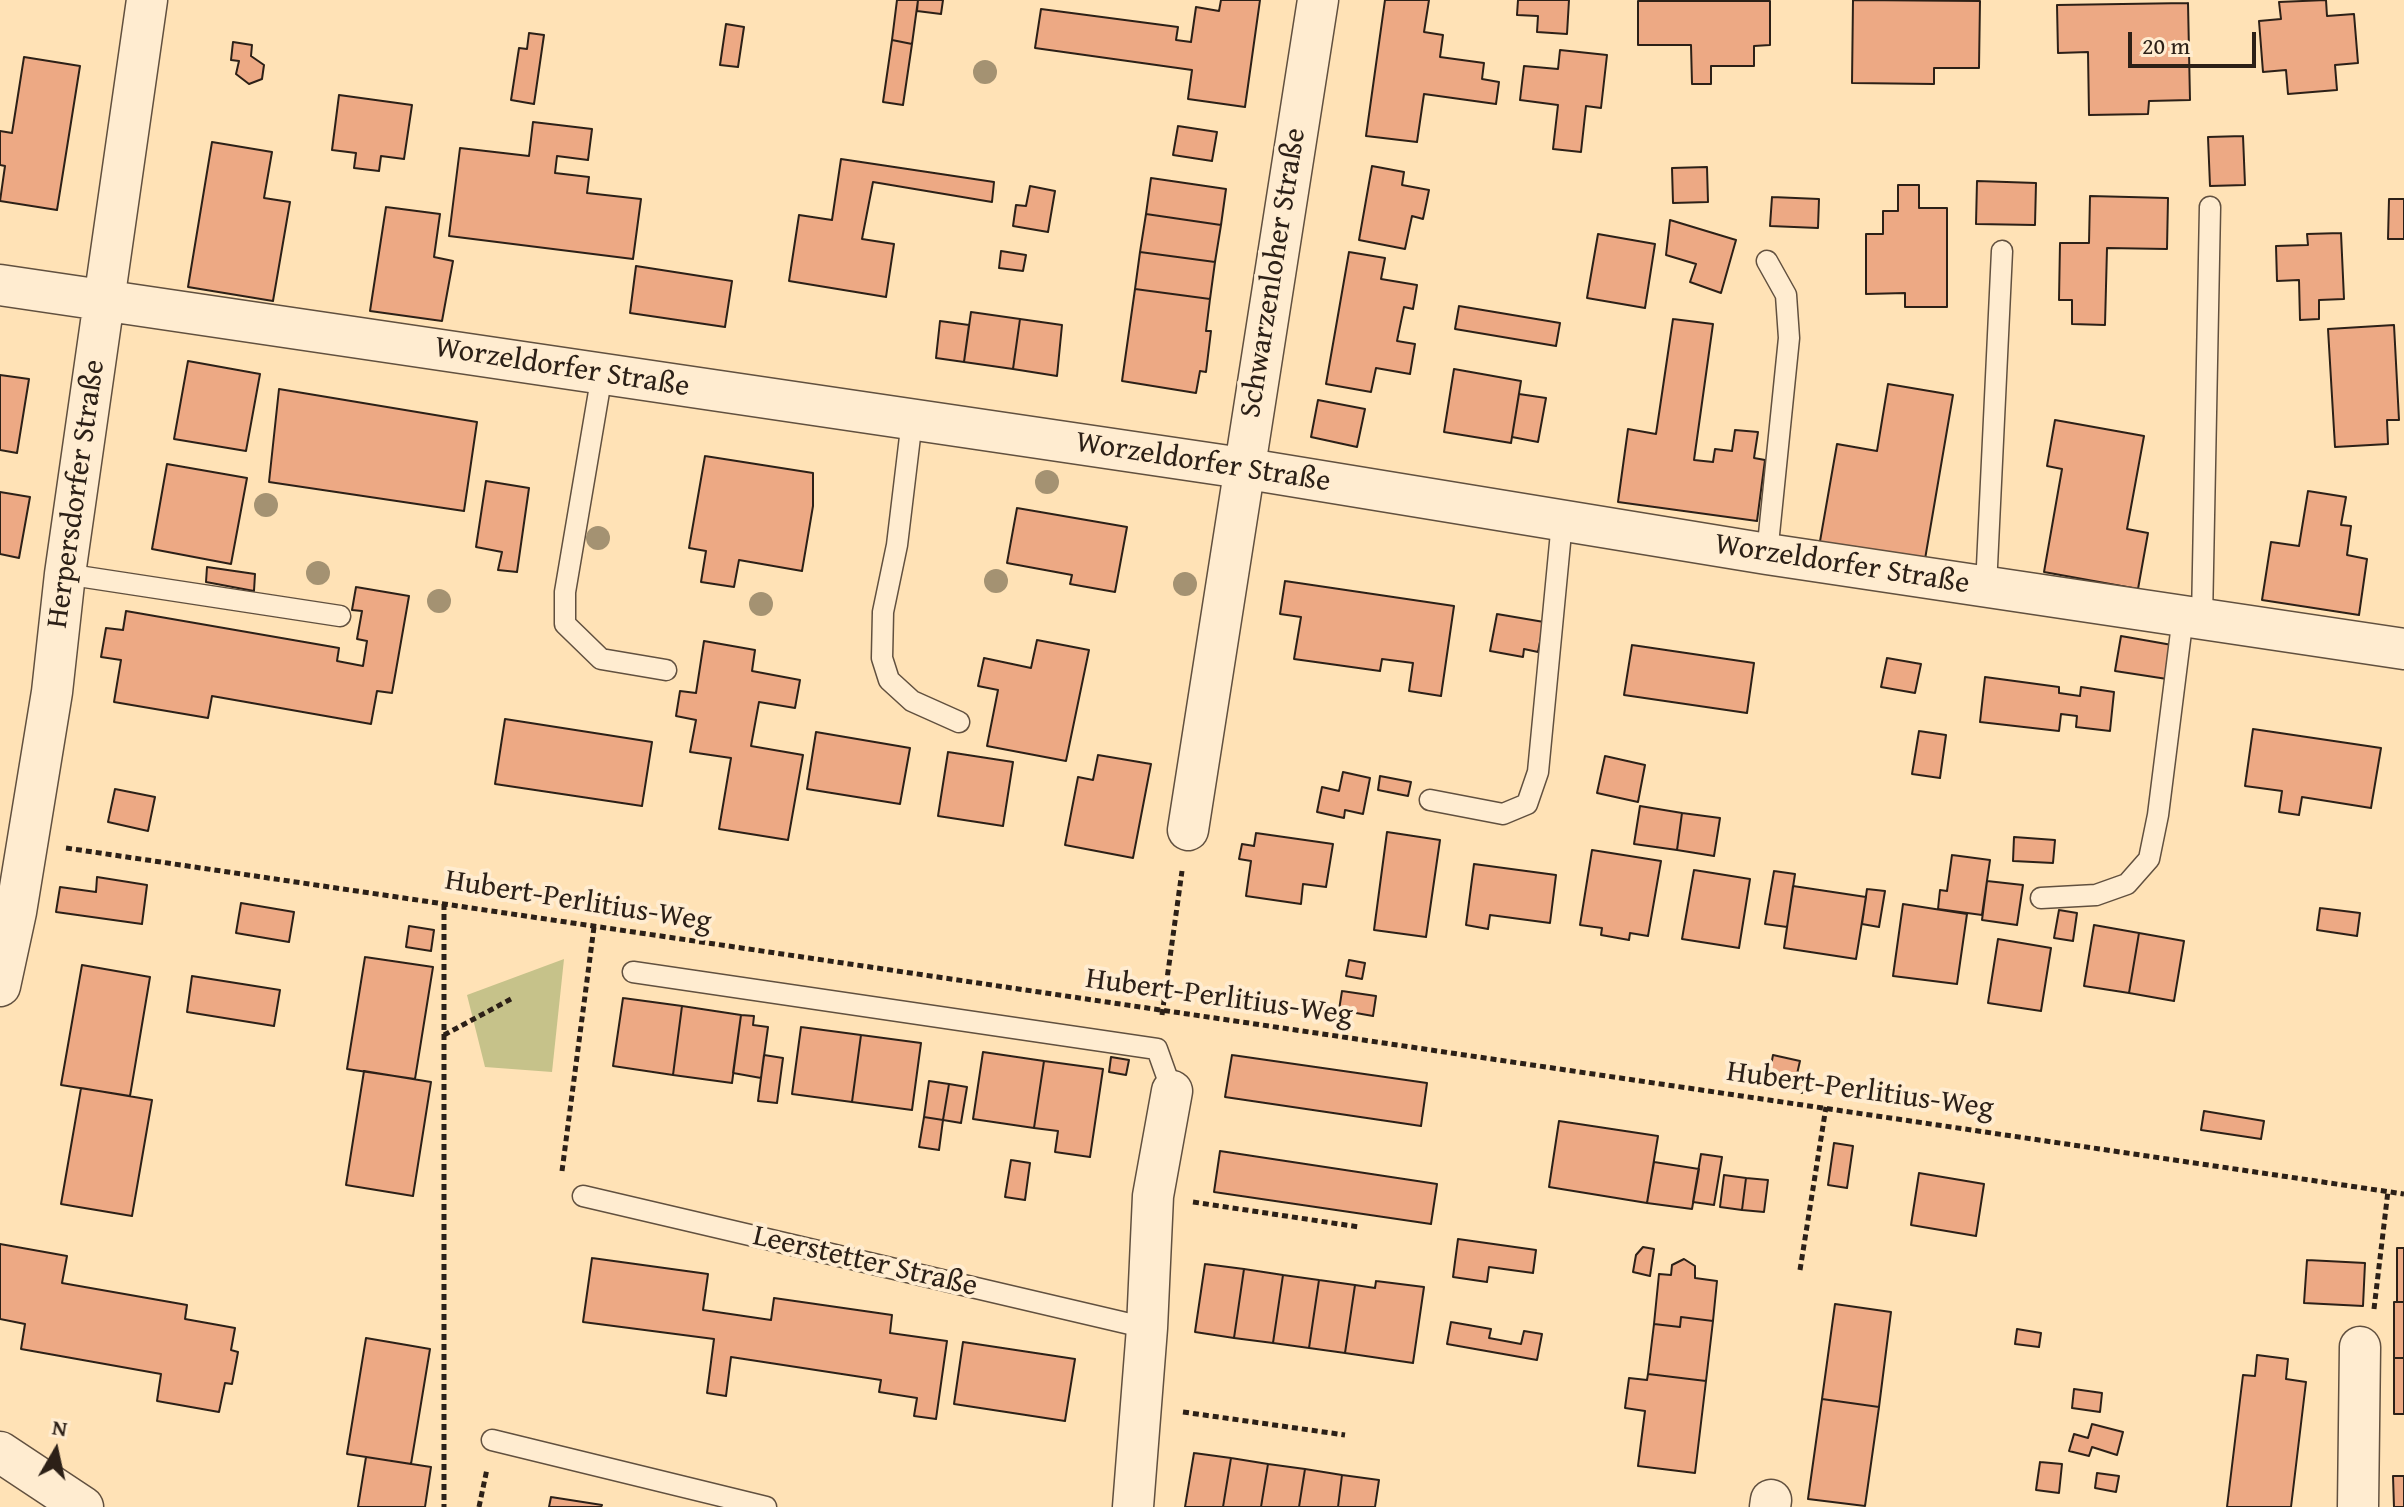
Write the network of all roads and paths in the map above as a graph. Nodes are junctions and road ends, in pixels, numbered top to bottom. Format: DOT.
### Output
graph roads {
  1 [pos="147,0"];
  2 [pos="1318,0"];
  3 [pos="2210,207"];
  4 [pos="2002,251"];
  5 [pos="1767,261"];
  6 [pos="0,285"];
  7 [pos="104,299"];
  8 [pos="602,374"];
  9 [pos="912,420"];
  10 [pos="1242,468"];
  11 [pos="1562,522"];
  12 [pos="1767,554"];
  13 [pos="65,574"];
  14 [pos="1986,587"];
  15 [pos="340,616"];
  16 [pos="2192,618"];
  17 [pos="2404,649"];
  18 [pos="666,670"];
  19 [pos="959,722"];
  20 [pos="1430,800"];
  21 [pos="1188,830"];
  22 [pos="27,843"];
  23 [pos="2041,898"];
  24 [pos="444,904"];
  25 [pos="594,927"];
  26 [pos="633,972"];
  27 [pos="0,986"];
  28 [pos="511,999"];
  29 [pos="1162,1013"];
  30 [pos="444,1035"];
  31 [pos="1157,1049"];
  32 [pos="1172,1091"];
  33 [pos="1826,1107"];
  34 [pos="2388,1191"];
  35 [pos="2404,1194"];
  36 [pos="583,1196"];
  37 [pos="1153,1196"];
  38 [pos="1359,1227"];
  39 [pos="1800,1270"];
  40 [pos="1147,1328"];
  41 [pos="2360,1347"];
  42 [pos="1142,1406"];
  43 [pos="1345,1435"];
  44 [pos="492,1440"];
  45 [pos="0,1452"];
  46 [pos="83,1507"];
  47 [pos="444,1507"];
  48 [pos="766,1507"];
  49 [pos="1133,1507"];
  50 [pos="2358,1507"];
  1 -- 7 [label="street, Herpersdorfer Straße"];
  2 -- 10 [label="street, Schwarzenloher Straße"];
  3 -- 16 [label="lane"];
  4 -- 14 [label="lane"];
  5 -- 12 [label="lane"];
  6 -- 7 [label="street, Worzeldorfer Straße"];
  7 -- 8 [label="street, Worzeldorfer Straße"];
  7 -- 13 [label="street, Herpersdorfer Straße"];
  8 -- 9 [label="street, Worzeldorfer Straße"];
  8 -- 18 [label="lane"];
  9 -- 10 [label="street, Worzeldorfer Straße"];
  9 -- 19 [label="lane"];
  10 -- 11 [label="street, Worzeldorfer Straße"];
  10 -- 21 [label="street, Schwarzenloher Straße"];
  11 -- 12 [label="street, Worzeldorfer Straße"];
  11 -- 20 [label="lane"];
  12 -- 14 [label="street, Worzeldorfer Straße"];
  13 -- 15 [label="lane"];
  13 -- 22 [label="street, Herpersdorfer Straße"];
  14 -- 16 [label="street, Worzeldorfer Straße"];
  16 -- 17 [label="street, Worzeldorfer Straße"];
  16 -- 23 [label="lane"];
  21 -- 29 [label="path"];
  22 -- 24 [label="path, Hubert-Perlitius-Weg"];
  22 -- 27 [label="street, Herpersdorfer Straße"];
  24 -- 25 [label="path, Hubert-Perlitius-Weg"];
  24 -- 30 [label="path"];
  25 -- 29 [label="path, Hubert-Perlitius-Weg"];
  25 -- 36 [label="path"];
  26 -- 31 [label="lane"];
  28 -- 30 [label="path"];
  29 -- 31 [label="path"];
  29 -- 33 [label="path, Hubert-Perlitius-Weg"];
  30 -- 47 [label="path"];
  31 -- 32 [label="lane"];
  32 -- 37 [label="street"];
  33 -- 34 [label="path, Hubert-Perlitius-Weg"];
  33 -- 39 [label="path"];
  34 -- 35 [label="path, Hubert-Perlitius-Weg"];
  34 -- 41 [label="path"];
  36 -- 40 [label="lane, Leerstetter Straße"];
  37 -- 38 [label="path"];
  37 -- 40 [label="street"];
  40 -- 42 [label="street"];
  41 -- 50 [label="street"];
  42 -- 43 [label="path"];
  42 -- 49 [label="street"];
  44 -- 48 [label="lane"];
  45 -- 46 [label="street"];
}
